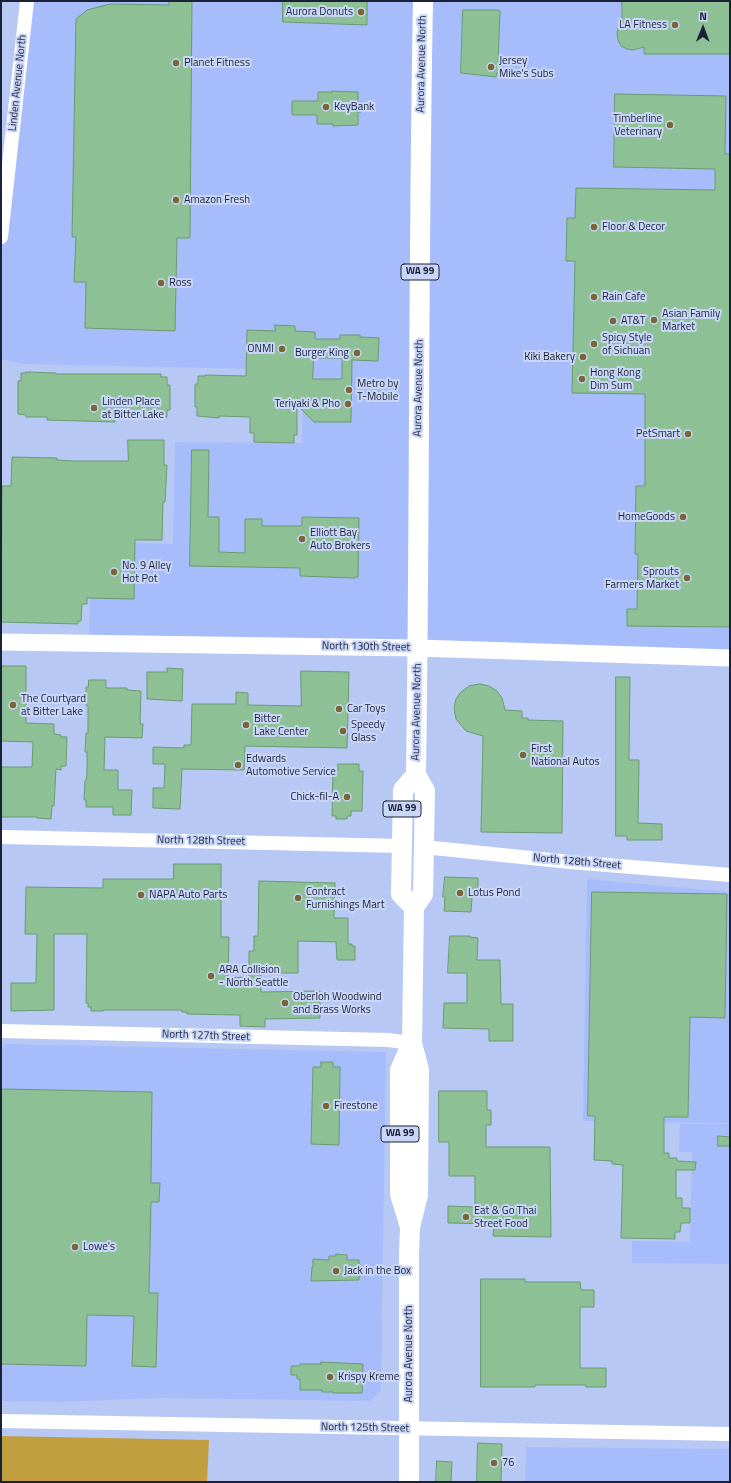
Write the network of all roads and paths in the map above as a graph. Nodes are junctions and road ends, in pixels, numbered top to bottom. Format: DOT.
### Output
graph roads {
  1 [pos="27,1"];
  2 [pos="423,1"];
  3 [pos="1,238"];
  4 [pos="1,642"];
  5 [pos="417,648"];
  6 [pos="730,658"];
  7 [pos="416,775"];
  8 [pos="1,837"];
  9 [pos="402,846"];
  10 [pos="424,847"];
  11 [pos="730,875"];
  12 [pos="414,907"];
  13 [pos="1,1031"];
  14 [pos="412,1043"];
  15 [pos="1,1421"];
  16 [pos="409,1429"];
  17 [pos="730,1434"];
  18 [pos="409,1482"];
  1 -- 3 [label="street, Linden Avenue North"];
  2 -- 5 [label="highway, Aurora Avenue North / WA 99"];
  4 -- 5 [label="main road, North 130th Street"];
  5 -- 6 [label="main road, North 130th Street"];
  5 -- 7 [label="highway, Aurora Avenue North / WA 99"];
  7 -- 9 [label="highway, Aurora Avenue North / WA 99"];
  7 -- 10 [label="highway, Aurora Avenue North / WA 99"];
  8 -- 9 [label="street, North 128th Street"];
  9 -- 12 [label="highway, Aurora Avenue North / WA 99"];
  10 -- 11 [label="street, North 128th Street"];
  10 -- 12 [label="highway, Aurora Avenue North / WA 99"];
  12 -- 14 [label="highway, Aurora Avenue North / WA 99"];
  13 -- 14 [label="street, North 127th Street"];
  14 -- 16 [label="highway, Aurora Avenue North / WA 99"];
  15 -- 16 [label="street, North 125th Street"];
  16 -- 17 [label="street, North 125th Street"];
  16 -- 18 [label="highway, Aurora Avenue North / WA 99"];
}
